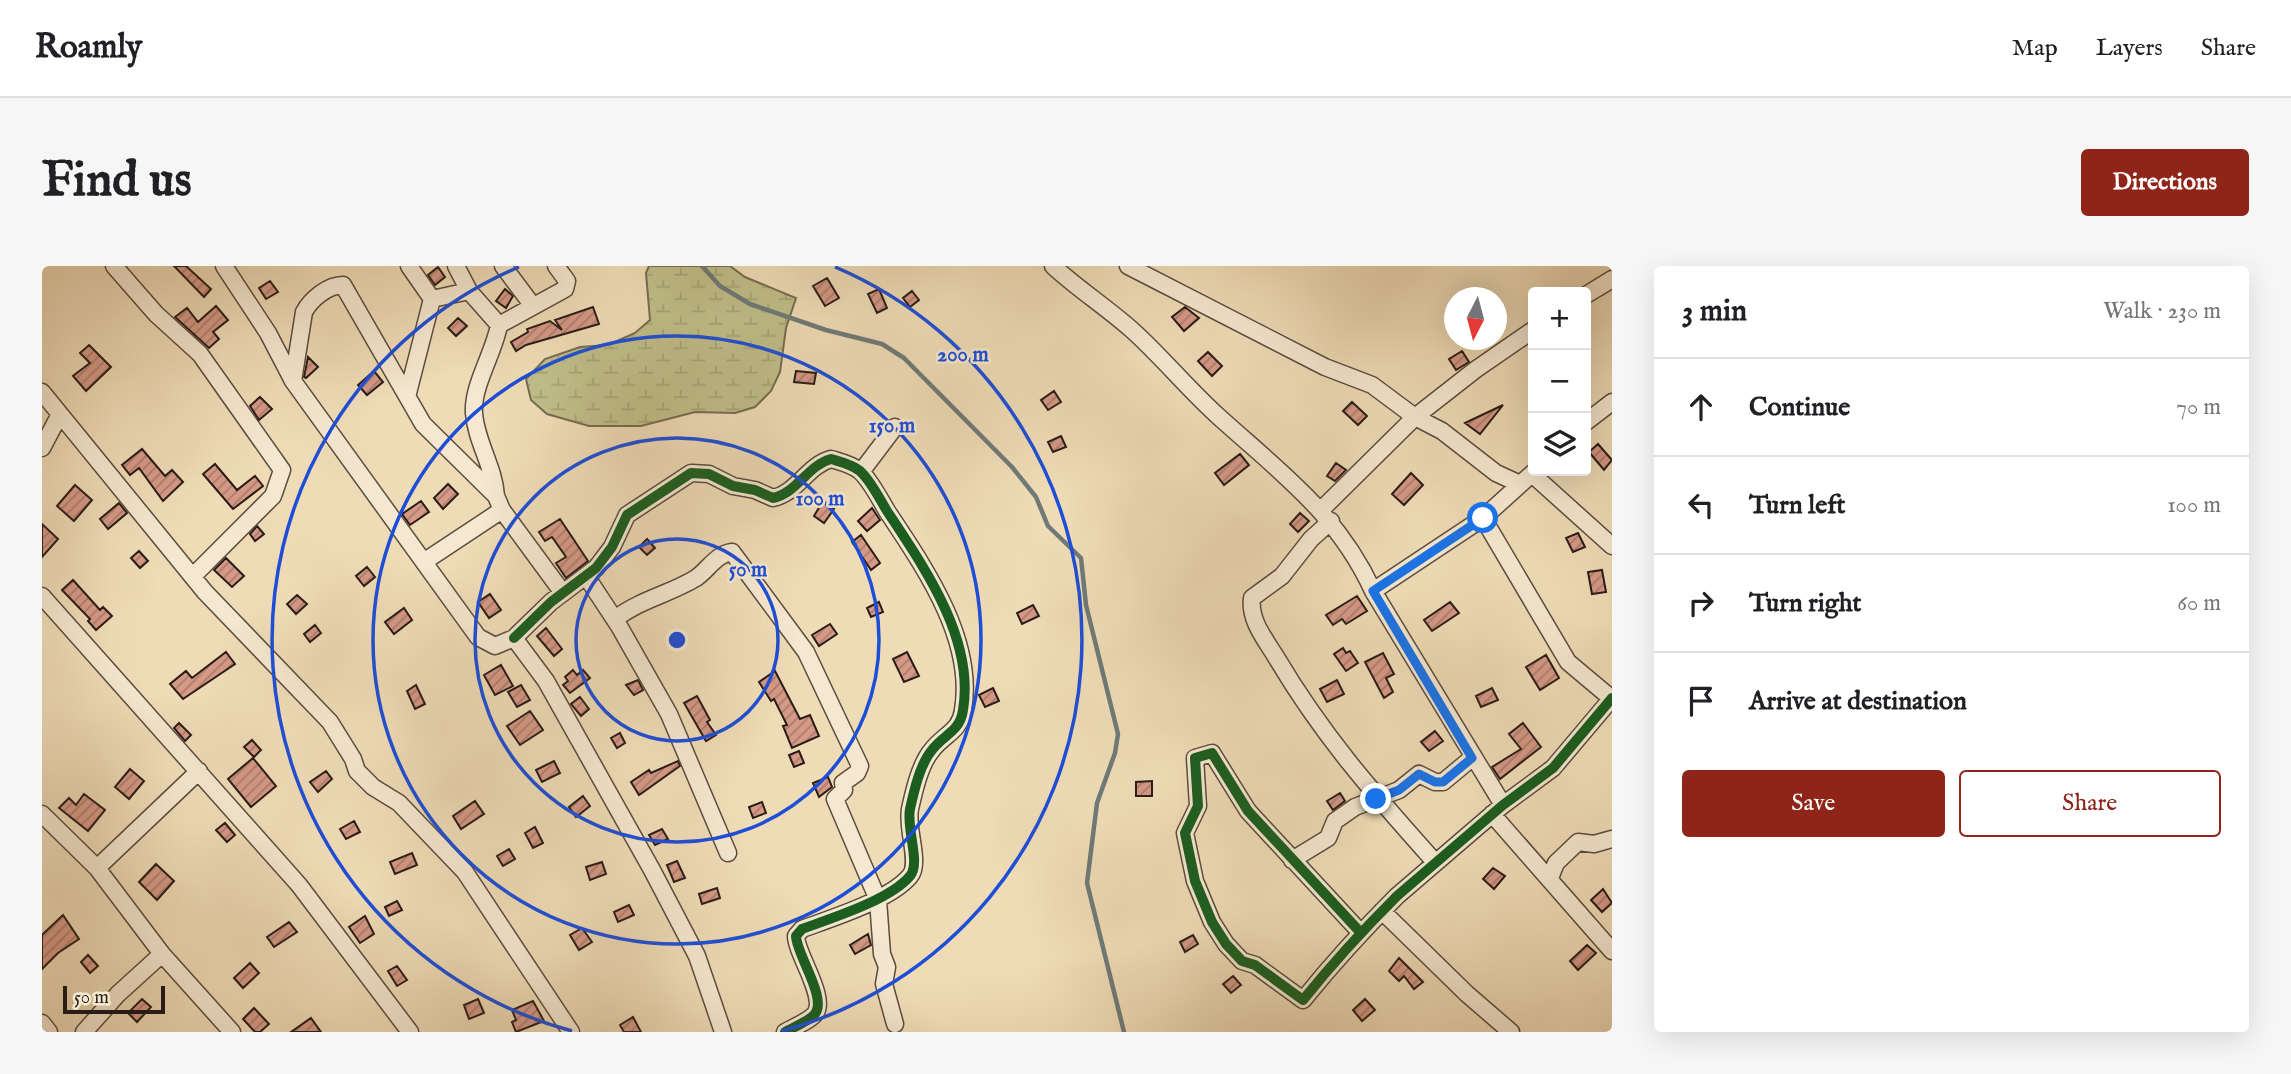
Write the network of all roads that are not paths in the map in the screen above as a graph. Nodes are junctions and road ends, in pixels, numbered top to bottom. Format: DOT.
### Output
graph roads {
  1 [pos="114,266"];
  2 [pos="224,266"];
  3 [pos="409,266"];
  4 [pos="456,266"];
  5 [pos="556,266"];
  6 [pos="1053,266"];
  7 [pos="1128,266"];
  8 [pos="508,268"];
  9 [pos="1612,279"];
  10 [pos="469,292"];
  11 [pos="1591,292"];
  12 [pos="432,299"];
  13 [pos="533,306"];
  14 [pos="499,325"];
  15 [pos="1528,333"];
  16 [pos="293,381"];
  17 [pos="42,392"];
  18 [pos="408,393"];
  19 [pos="1612,402"];
  20 [pos="60,414"];
  21 [pos="1415,417"];
  22 [pos="1591,418"];
  23 [pos="895,427"];
  24 [pos="42,448"];
  25 [pos="861,472"];
  26 [pos="1528,476"];
  27 [pos="1529,476"];
  28 [pos="499,503"];
  29 [pos="1326,516"];
  30 [pos="1483,518"];
  31 [pos="1612,546"];
  32 [pos="425,561"];
  33 [pos="193,576"];
  34 [pos="586,576"];
  35 [pos="1373,591"];
  36 [pos="563,593"];
  37 [pos="42,596"];
  38 [pos="615,619"];
  39 [pos="514,638"];
  40 [pos="1612,699"];
  41 [pos="1472,758"];
  42 [pos="199,771"];
  43 [pos="1376,799"];
  44 [pos="1498,809"];
  45 [pos="42,814"];
  46 [pos="1612,839"];
  47 [pos="728,853"];
  48 [pos="1292,860"];
  49 [pos="1434,861"];
  50 [pos="97,868"];
  51 [pos="1550,878"];
  52 [pos="878,900"];
  53 [pos="1382,911"];
  54 [pos="1361,933"];
  55 [pos="1612,951"];
  56 [pos="162,954"];
  57 [pos="42,1023"];
  58 [pos="895,1024"];
  59 [pos="1503,1029"];
  60 [pos="49,1032"];
  61 [pos="84,1032"];
  62 [pos="232,1032"];
  63 [pos="410,1032"];
  64 [pos="571,1032"];
  65 [pos="723,1032"];
  66 [pos="785,1032"];
  1 -- 33 [label="street"];
  2 -- 16 [label="street"];
  3 -- 12 [label="street"];
  4 -- 10 [label="street"];
  5 -- 13 [label="street"];
  6 -- 29 [label="street"];
  7 -- 21 [label="street"];
  8 -- 13 [label="street"];
  9 -- 11 [label="street"];
  10 -- 12 [label="street"];
  10 -- 14 [label="street"];
  12 -- 18 [label="street"];
  13 -- 14 [label="street"];
  14 -- 28 [label="street"];
  15 -- 21 [label="street"];
  16 -- 18 [label="street"];
  16 -- 32 [label="street"];
  17 -- 20 [label="street"];
  18 -- 28 [label="street"];
  19 -- 22 [label="street"];
  20 -- 24 [label="street"];
  20 -- 33 [label="street"];
  21 -- 26 [label="street"];
  21 -- 29 [label="street"];
  23 -- 25 [label="street"];
  25 -- 34 [label="street"];
  25 -- 52 [label="street"];
  27 -- 30 [label="street"];
  27 -- 31 [label="street"];
  28 -- 32 [label="street"];
  28 -- 36 [label="street"];
  29 -- 35 [label="street"];
  29 -- 43 [label="street"];
  30 -- 35 [label="street"];
  30 -- 40 [label="street"];
  32 -- 39 [label="street"];
  33 -- 64 [label="street"];
  34 -- 36 [label="street"];
  34 -- 38 [label="street"];
  35 -- 41 [label="street"];
  36 -- 39 [label="street"];
  37 -- 42 [label="street"];
  38 -- 47 [label="street"];
  38 -- 52 [label="street"];
  39 -- 65 [label="street"];
  40 -- 44 [label="street"];
  41 -- 43 [label="street"];
  41 -- 44 [label="street"];
  42 -- 50 [label="street"];
  42 -- 63 [label="street"];
  43 -- 48 [label="street"];
  43 -- 49 [label="street"];
  44 -- 49 [label="street"];
  44 -- 51 [label="street"];
  45 -- 50 [label="street"];
  46 -- 51 [label="street"];
  48 -- 54 [label="street"];
  48 -- 54 [label="street"];
  49 -- 53 [label="street"];
  50 -- 56 [label="street"];
  51 -- 55 [label="street"];
  52 -- 58 [label="street"];
  52 -- 66 [label="street"];
  53 -- 54 [label="street"];
  53 -- 59 [label="street"];
  56 -- 61 [label="street"];
  56 -- 62 [label="street"];
  57 -- 60 [label="street"];
}
